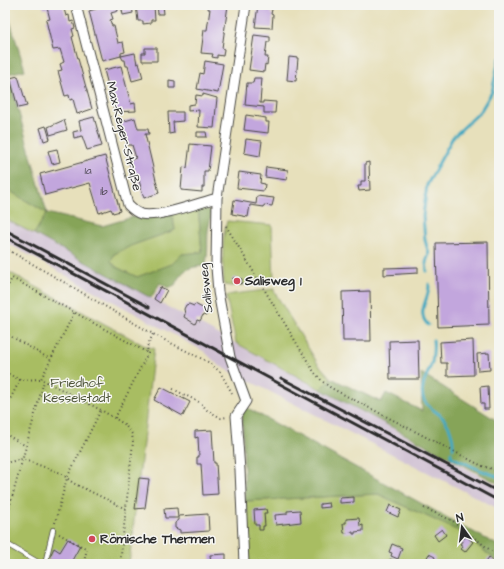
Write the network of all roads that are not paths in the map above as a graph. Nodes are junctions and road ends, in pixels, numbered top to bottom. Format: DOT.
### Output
graph roads {
  1 [pos="76,5"];
  2 [pos="246,5"];
  3 [pos="217,198"];
  4 [pos="53,530"];
  5 [pos="5,542"];
  6 [pos="41,564"];
  7 [pos="45,564"];
  8 [pos="244,564"];
  1 -- 3 [label="street, Max-Reger-Straße"];
  2 -- 3 [label="street, Salisweg"];
  3 -- 8 [label="street, Salisweg"];
  4 -- 7 [label="lane"];
  5 -- 6 [label="lane"];
}
